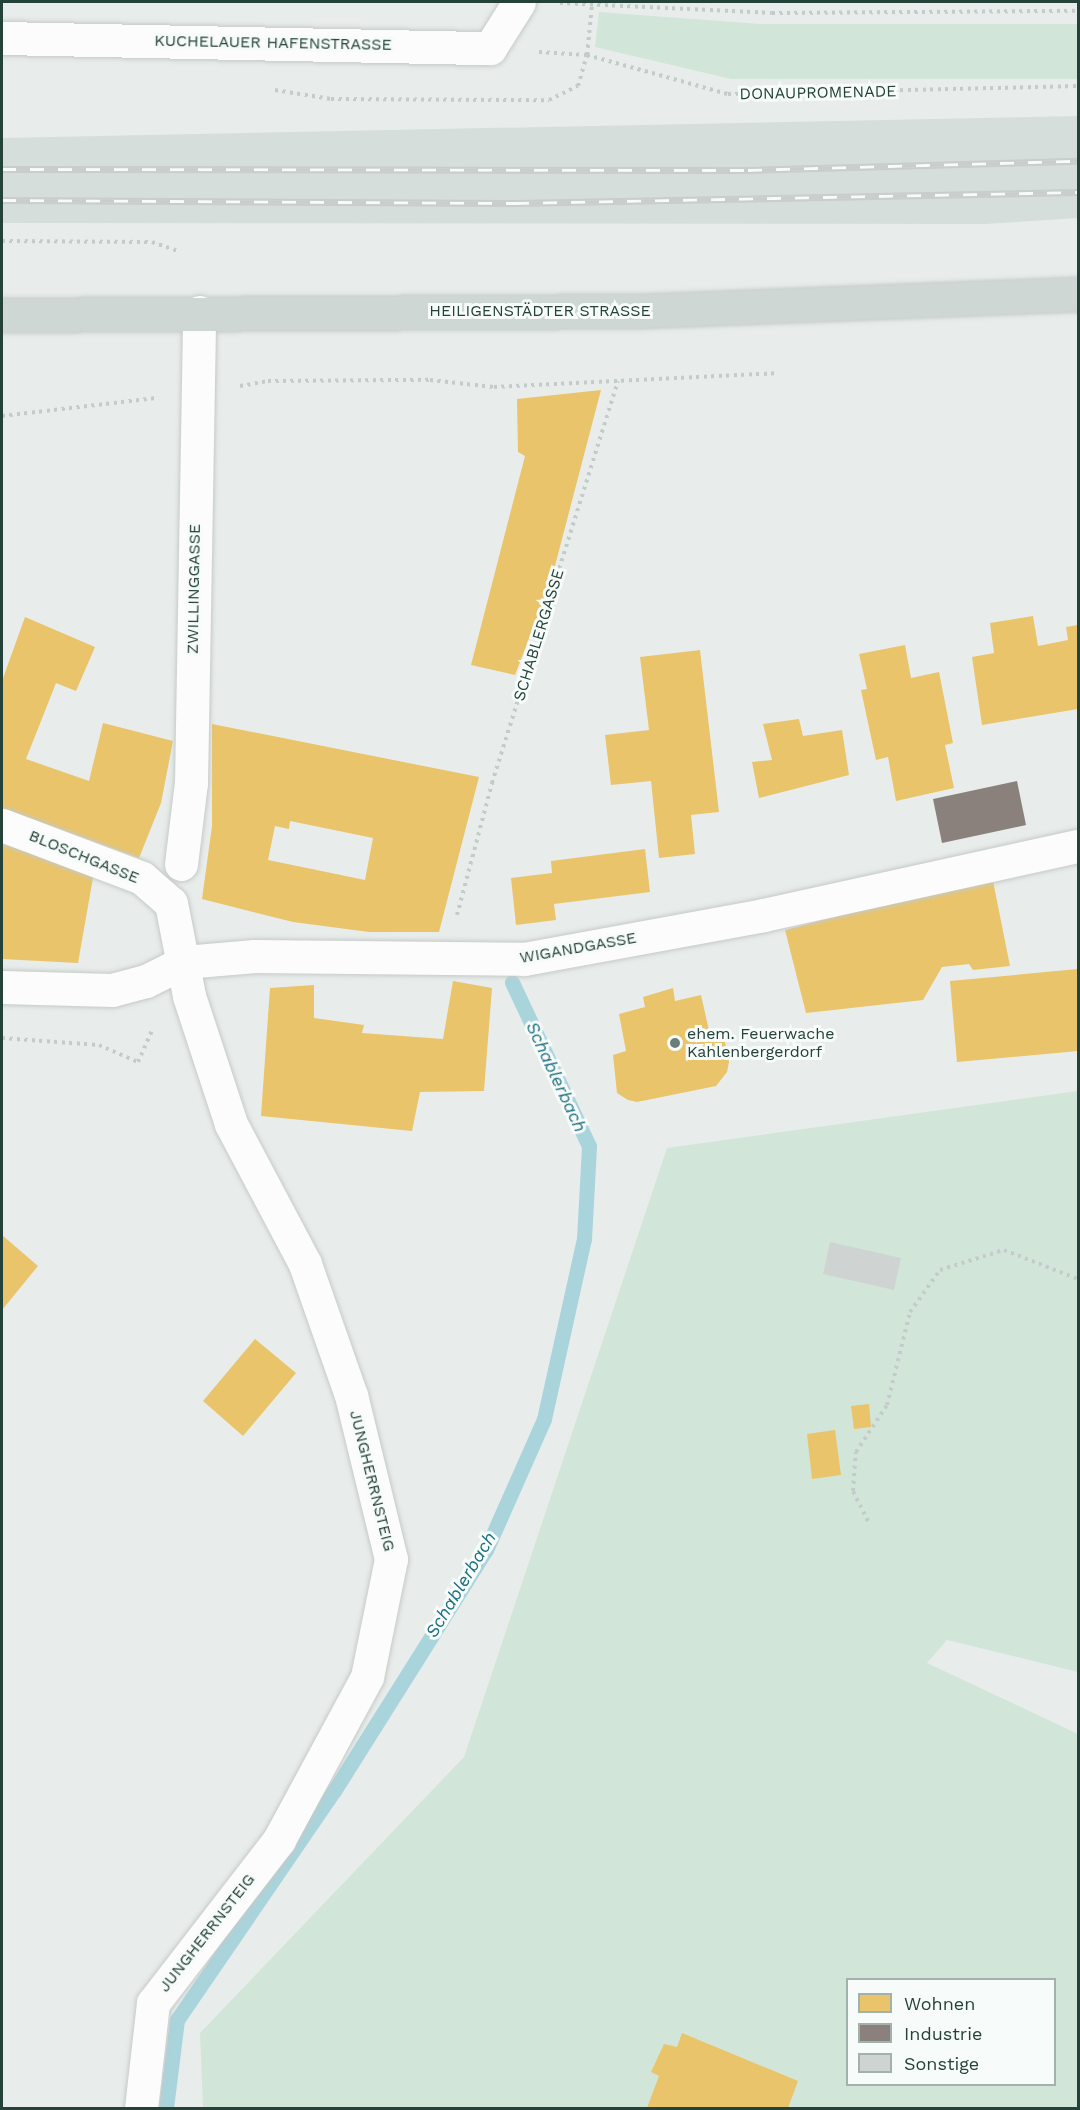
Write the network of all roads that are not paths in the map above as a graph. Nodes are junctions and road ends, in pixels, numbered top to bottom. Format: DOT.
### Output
graph roads {
  1 [pos="519,2"];
  2 [pos="2,38"];
  3 [pos="1078,294"];
  4 [pos="199,312"];
  5 [pos="2,315"];
  6 [pos="2,825"];
  7 [pos="1078,846"];
  8 [pos="181,864"];
  9 [pos="184,962"];
  10 [pos="2,987"];
  11 [pos="141,2109"];
  1 -- 2 [label="street, KUCHELAUER HAFENSTRASSE"];
  3 -- 4 [label="main road, HEILIGENSTÄDTER STRASSE"];
  4 -- 5 [label="main road, HEILIGENSTÄDTER STRASSE"];
  4 -- 8 [label="street, ZWILLINGGASSE"];
  6 -- 9 [label="street, BLOSCHGASSE"];
  7 -- 9 [label="street, WIGANDGASSE"];
  9 -- 10 [label="street, WIGANDGASSE"];
  9 -- 11 [label="street, JUNGHERRNSTEIG"];
}
